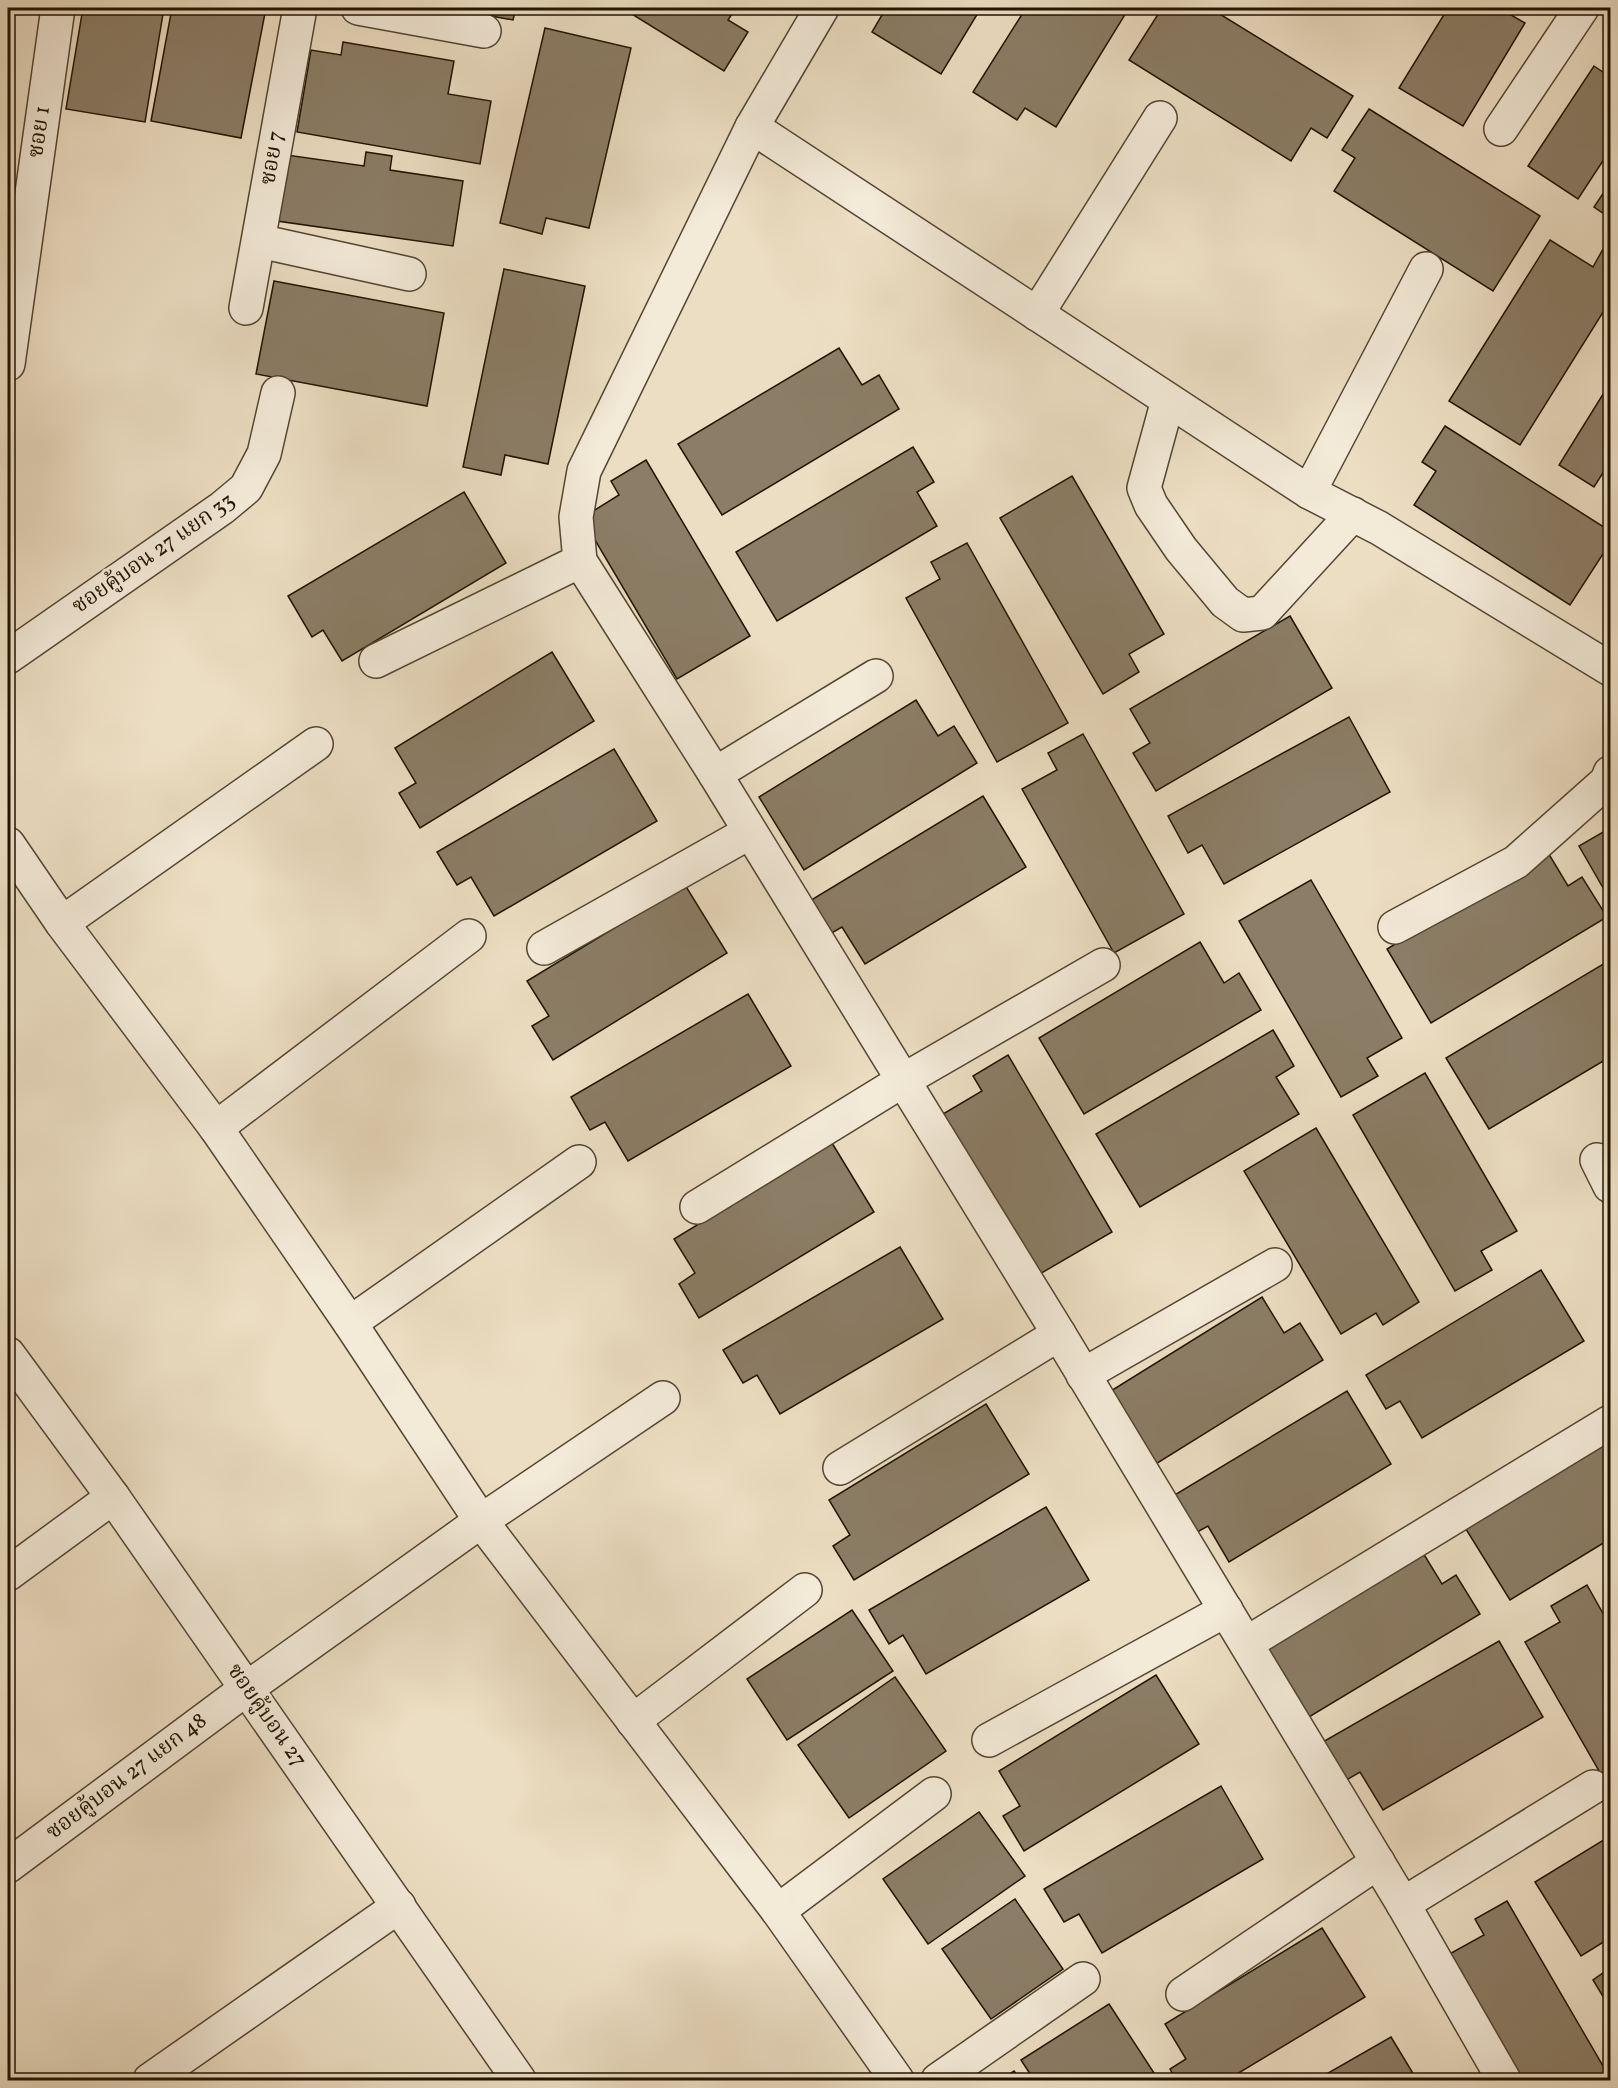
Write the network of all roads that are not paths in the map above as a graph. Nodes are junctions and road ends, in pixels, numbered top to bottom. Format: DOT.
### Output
graph roads {
  1 [pos="58,8"];
  2 [pos="300,8"];
  3 [pos="358,8"];
  4 [pos="822,8"];
  5 [pos="1582,8"];
  6 [pos="484,32"];
  7 [pos="1160,118"];
  8 [pos="752,127"];
  9 [pos="1501,129"];
  10 [pos="259,241"];
  11 [pos="1426,269"];
  12 [pos="409,274"];
  13 [pos="246,308"];
  14 [pos="1037,314"];
  15 [pos="8,364"];
  16 [pos="278,393"];
  17 [pos="1168,400"];
  18 [pos="1310,492"];
  19 [pos="1353,514"];
  20 [pos="580,561"];
  21 [pos="8,657"];
  22 [pos="376,661"];
  23 [pos="1611,669"];
  24 [pos="876,676"];
  25 [pos="316,744"];
  26 [pos="1611,773"];
  27 [pos="715,774"];
  28 [pos="750,832"];
  29 [pos="8,844"];
  30 [pos="62,923"];
  31 [pos="1395,927"];
  32 [pos="469,936"];
  33 [pos="544,948"];
  34 [pos="1103,965"];
  35 [pos="902,1081"];
  36 [pos="216,1128"];
  37 [pos="579,1162"];
  38 [pos="697,1208"];
  39 [pos="1275,1265"];
  40 [pos="350,1323"];
  41 [pos="1059,1334"];
  42 [pos="8,1354"];
  43 [pos="1083,1375"];
  44 [pos="663,1398"];
  45 [pos="1611,1422"];
  46 [pos="840,1468"];
  47 [pos="113,1497"];
  48 [pos="481,1521"];
  49 [pos="8,1575"];
  50 [pos="805,1590"];
  51 [pos="1226,1610"];
  52 [pos="1247,1643"];
  53 [pos="246,1689"];
  54 [pos="633,1721"];
  55 [pos="989,1740"];
  56 [pos="1593,1787"];
  57 [pos="934,1794"];
  58 [pos="1378,1862"];
  59 [pos="8,1866"];
  60 [pos="1403,1904"];
  61 [pos="399,1906"];
  62 [pos="778,1911"];
  63 [pos="1083,1979"];
  64 [pos="1183,1994"];
  65 [pos="150,2080"];
  66 [pos="519,2080"];
  67 [pos="897,2080"];
  68 [pos="939,2080"];
  69 [pos="1504,2080"];
  1 -- 15 [label="street, ซอย 1"];
  2 -- 10 [label="street, ซอย 7"];
  3 -- 6 [label="street"];
  4 -- 8 [label="street"];
  5 -- 9 [label="street"];
  7 -- 14 [label="street"];
  8 -- 14 [label="street"];
  8 -- 20 [label="street"];
  10 -- 12 [label="street"];
  10 -- 13 [label="street, ซอย 7"];
  11 -- 18 [label="street"];
  14 -- 17 [label="street"];
  16 -- 21 [label="street, ซอยคู้บอน 27 แยก 33"];
  17 -- 18 [label="street"];
  17 -- 19 [label="street"];
  18 -- 19 [label="street"];
  19 -- 23 [label="street"];
  20 -- 22 [label="street"];
  20 -- 27 [label="street"];
  24 -- 27 [label="street"];
  25 -- 30 [label="street"];
  26 -- 31 [label="street"];
  27 -- 28 [label="street"];
  28 -- 33 [label="street"];
  28 -- 35 [label="street"];
  29 -- 30 [label="street"];
  30 -- 36 [label="street"];
  32 -- 36 [label="street"];
  34 -- 35 [label="street"];
  35 -- 38 [label="street"];
  35 -- 41 [label="street"];
  36 -- 40 [label="street"];
  37 -- 40 [label="street"];
  39 -- 43 [label="street"];
  40 -- 48 [label="street"];
  41 -- 43 [label="street"];
  41 -- 46 [label="street"];
  42 -- 47 [label="street, ซอยคู้บอน 27"];
  43 -- 51 [label="street"];
  44 -- 48 [label="street, ซอยคู้บอน 27 แยก 48"];
  45 -- 52 [label="street"];
  47 -- 49 [label="street"];
  47 -- 53 [label="street, ซอยคู้บอน 27"];
  48 -- 53 [label="street, ซอยคู้บอน 27 แยก 48"];
  48 -- 54 [label="street"];
  50 -- 54 [label="street"];
  51 -- 52 [label="street"];
  51 -- 55 [label="street"];
  52 -- 58 [label="street"];
  53 -- 59 [label="street, ซอยคู้บอน 27 แยก 48"];
  53 -- 61 [label="street, ซอยคู้บอน 27"];
  54 -- 62 [label="street"];
  56 -- 60 [label="street"];
  57 -- 62 [label="street"];
  58 -- 60 [label="street"];
  58 -- 64 [label="street"];
  60 -- 69 [label="street"];
  61 -- 65 [label="street"];
  61 -- 66 [label="street, ซอยคู้บอน 27"];
  62 -- 67 [label="street"];
  63 -- 68 [label="street"];
}
